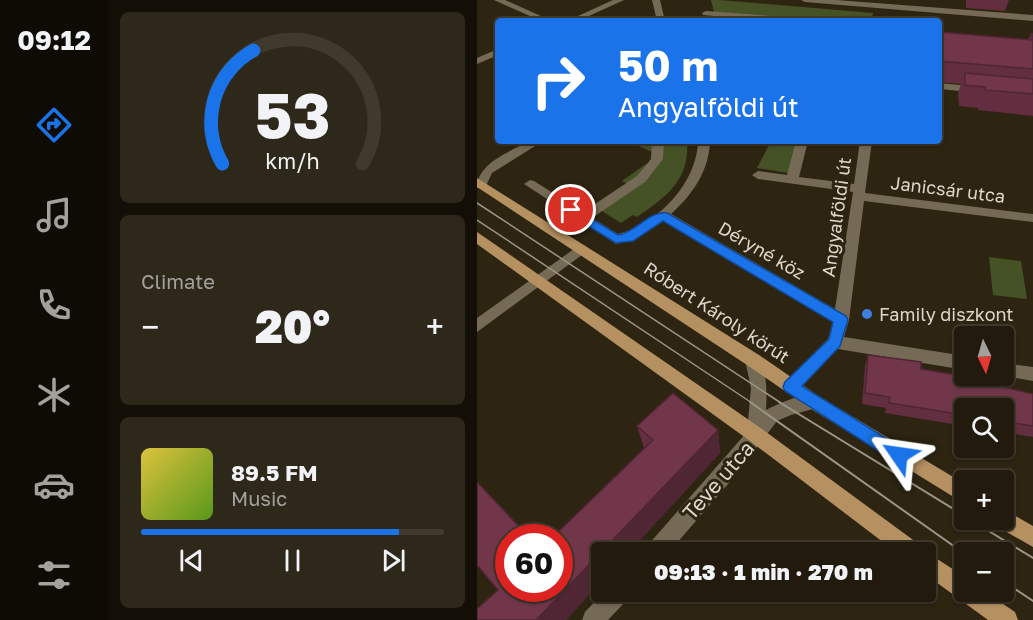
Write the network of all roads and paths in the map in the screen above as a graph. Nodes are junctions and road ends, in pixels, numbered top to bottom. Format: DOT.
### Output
graph roads {
  1 [pos="498,0"];
  2 [pos="620,0"];
  3 [pos="656,0"];
  4 [pos="805,0"];
  5 [pos="884,7"];
  6 [pos="706,13"];
  7 [pos="541,18"];
  8 [pos="578,18"];
  9 [pos="660,18"];
  10 [pos="765,18"];
  11 [pos="1033,18"];
  12 [pos="495,53"];
  13 [pos="479,58"];
  14 [pos="942,86"];
  15 [pos="998,92"];
  16 [pos="532,144"];
  17 [pos="658,144"];
  18 [pos="704,144"];
  19 [pos="801,144"];
  20 [pos="866,144"];
  21 [pos="758,175"];
  22 [pos="792,180"];
  23 [pos="479,184"];
  24 [pos="530,184"];
  25 [pos="858,192"];
  26 [pos="663,216"];
  27 [pos="583,218"];
  28 [pos="1033,218"];
  29 [pos="477,237"];
  30 [pos="581,249"];
  31 [pos="540,281"];
  32 [pos="841,320"];
  33 [pos="477,326"];
  34 [pos="835,342"];
  35 [pos="753,360"];
  36 [pos="954,361"];
  37 [pos="1014,371"];
  38 [pos="1033,374"];
  39 [pos="791,387"];
  40 [pos="814,402"];
  41 [pos="756,435"];
  42 [pos="954,488"];
  43 [pos="1014,526"];
  44 [pos="1033,537"];
  45 [pos="664,542"];
  46 [pos="900,542"];
  47 [pos="936,569"];
  48 [pos="954,582"];
  49 [pos="609,602"];
  50 [pos="982,602"];
  51 [pos="593,620"];
  52 [pos="1007,620"];
  1 -- 7 [label="street"];
  2 -- 8 [label="street"];
  3 -- 9 [label="street"];
  4 -- 5 [label="street"];
  5 -- 11 [label="street"];
  6 -- 10 [label="street"];
  12 -- 13 [label="street"];
  14 -- 15 [label="street"];
  16 -- 23 [label="street"];
  17 -- 27 [label="street"];
  18 -- 26 [label="street"];
  19 -- 22 [label="street"];
  20 -- 25 [label="street, Angyalföldi út"];
  21 -- 22 [label="street, Janicsár utca"];
  22 -- 25 [label="street, Janicsár utca"];
  23 -- 30 [label="main road, Róbert Károly körút"];
  24 -- 27 [label="street"];
  25 -- 28 [label="street, Janicsár utca"];
  25 -- 32 [label="street, Angyalföldi út"];
  26 -- 27 [label="street"];
  26 -- 32 [label="street, Déryné köz"];
  29 -- 31 [label="main road"];
  30 -- 31 [label="street"];
  30 -- 35 [label="main road, Róbert Károly körút"];
  31 -- 33 [label="street"];
  31 -- 41 [label="main road"];
  32 -- 34 [label="street, Angyalföldi út"];
  34 -- 36 [label="street"];
  34 -- 39 [label="street, Angyalföldi út"];
  35 -- 39 [label="main road, Róbert Károly körút"];
  35 -- 41 [label="street"];
  37 -- 38 [label="street"];
  39 -- 40 [label="main road, Róbert Károly körút"];
  40 -- 41 [label="street, Teve utca"];
  40 -- 42 [label="main road, Róbert Károly körút"];
  41 -- 45 [label="street, Teve utca"];
  41 -- 46 [label="main road"];
  43 -- 44 [label="main road"];
  47 -- 48 [label="main road"];
  49 -- 51 [label="street"];
  50 -- 52 [label="main road"];
}
